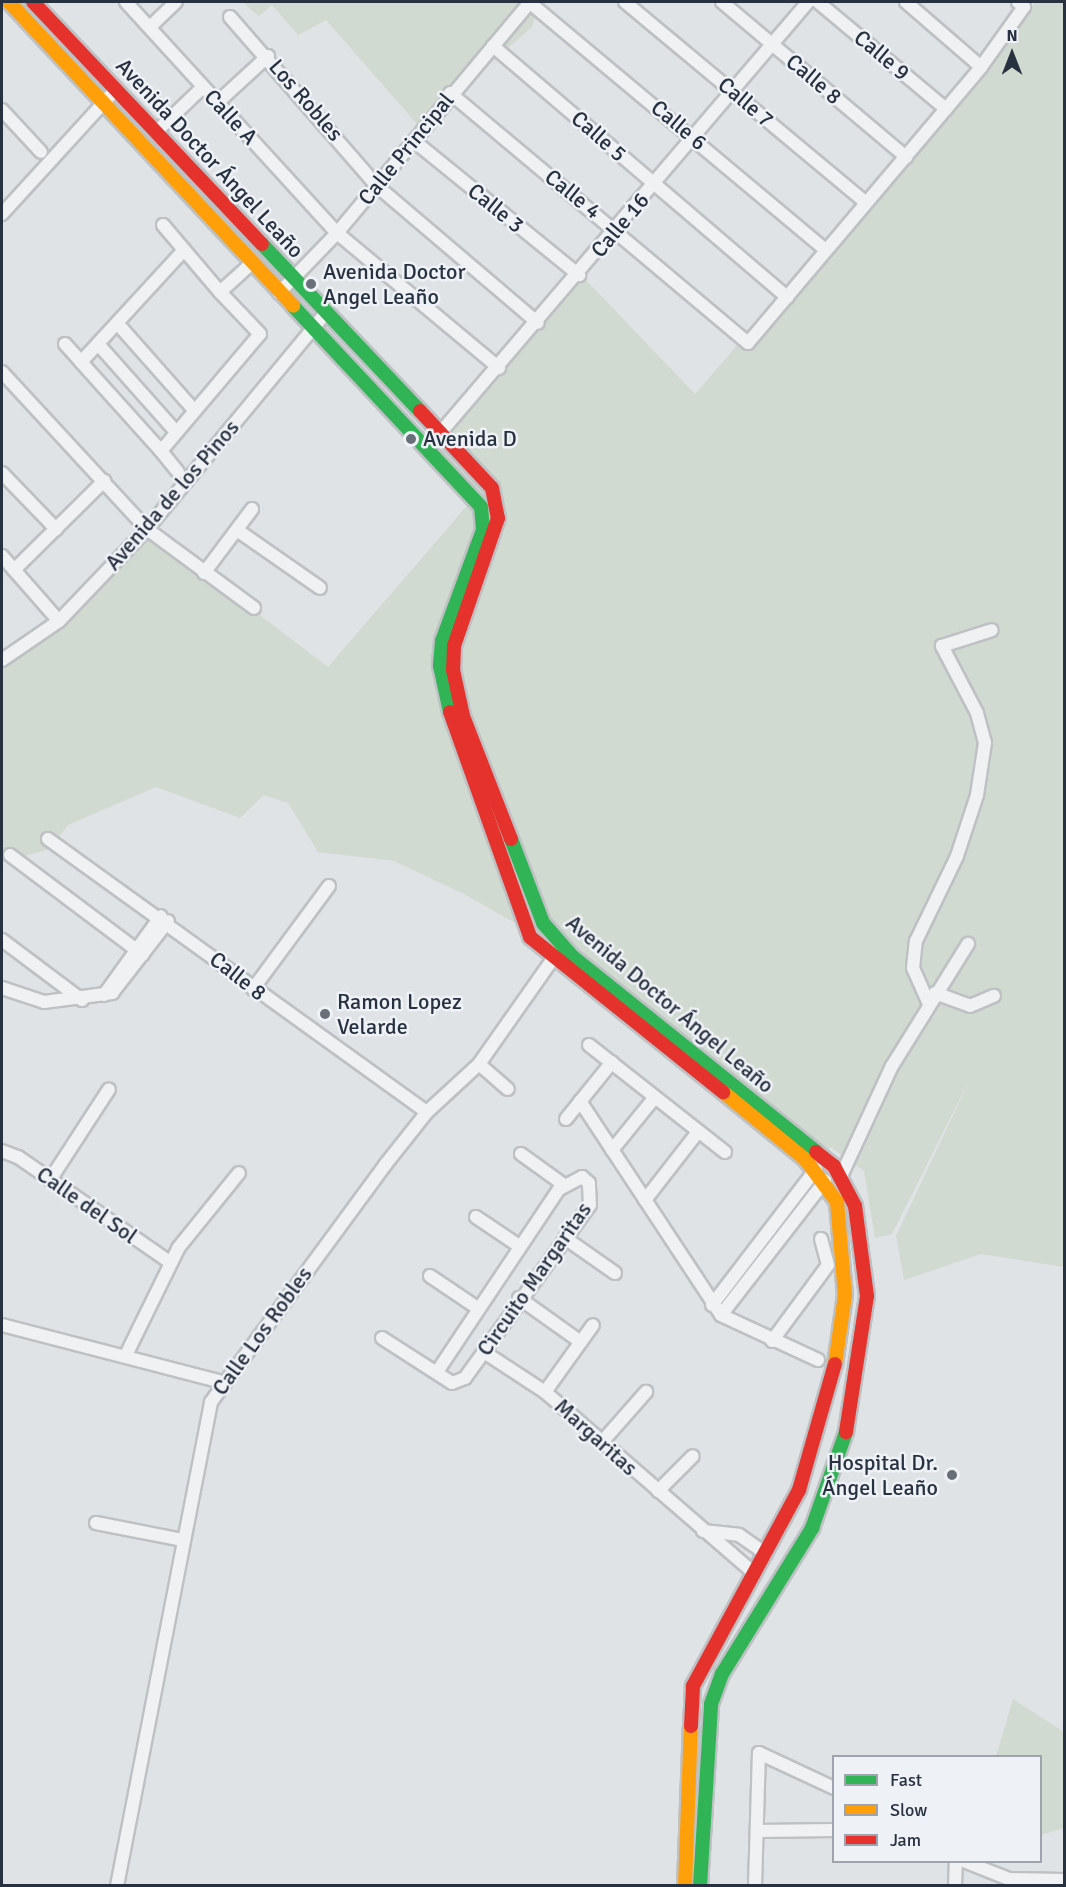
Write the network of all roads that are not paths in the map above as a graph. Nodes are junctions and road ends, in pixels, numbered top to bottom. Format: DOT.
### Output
graph roads {
  1 [pos="9,2"];
  2 [pos="33,2"];
  3 [pos="126,2"];
  4 [pos="177,2"];
  5 [pos="529,2"];
  6 [pos="625,2"];
  7 [pos="722,2"];
  8 [pos="808,2"];
  9 [pos="818,2"];
  10 [pos="906,2"];
  11 [pos="1021,4"];
  12 [pos="230,17"];
  13 [pos="150,27"];
  14 [pos="772,44"];
  15 [pos="493,46"];
  16 [pos="268,56"];
  17 [pos="981,67"];
  18 [pos="203,87"];
  19 [pos="116,89"];
  20 [pos="733,91"];
  21 [pos="450,93"];
  22 [pos="104,102"];
  23 [pos="218,102"];
  24 [pos="946,109"];
  25 [pos="2,110"];
  26 [pos="156,132"];
  27 [pos="694,138"];
  28 [pos="414,141"];
  29 [pos="41,152"];
  30 [pos="906,157"];
  31 [pos="655,184"];
  32 [pos="377,186"];
  33 [pos="866,203"];
  34 [pos="2,214"];
  35 [pos="163,225"];
  36 [pos="616,230"];
  37 [pos="337,233"];
  38 [pos="184,250"];
  39 [pos="826,250"];
  40 [pos="252,263"];
  41 [pos="579,275"];
  42 [pos="294,278"];
  43 [pos="220,292"];
  44 [pos="279,293"];
  45 [pos="787,297"];
  46 [pos="326,313"];
  47 [pos="117,323"];
  48 [pos="538,323"];
  49 [pos="312,327"];
  50 [pos="65,344"];
  51 [pos="98,344"];
  52 [pos="81,362"];
  53 [pos="499,368"];
  54 [pos="2,372"];
  55 [pos="194,410"];
  56 [pos="176,432"];
  57 [pos="440,435"];
  58 [pos="429,446"];
  59 [pos="161,451"];
  60 [pos="476,471"];
  61 [pos="178,472"];
  62 [pos="2,473"];
  63 [pos="104,481"];
  64 [pos="464,485"];
  65 [pos="252,509"];
  66 [pos="56,529"];
  67 [pos="147,529"];
  68 [pos="237,530"];
  69 [pos="2,556"];
  70 [pos="14,570"];
  71 [pos="204,573"];
  72 [pos="320,588"];
  73 [pos="254,609"];
  74 [pos="59,621"];
  75 [pos="992,630"];
  76 [pos="2,660"];
  77 [pos="48,839"];
  78 [pos="10,855"];
  79 [pos="329,886"];
  80 [pos="164,919"];
  81 [pos="2,940"];
  82 [pos="968,944"];
  83 [pos="139,952"];
  84 [pos="552,960"];
  85 [pos="2,988"];
  86 [pos="253,989"];
  87 [pos="994,996"];
  88 [pos="932,999"];
  89 [pos="82,1000"];
  90 [pos="589,1045"];
  91 [pos="612,1062"];
  92 [pos="479,1064"];
  93 [pos="110,1089"];
  94 [pos="508,1089"];
  95 [pos="655,1097"];
  96 [pos="580,1101"];
  97 [pos="427,1112"];
  98 [pos="566,1119"];
  99 [pos="698,1132"];
  100 [pos="612,1150"];
  101 [pos="2,1151"];
  102 [pos="725,1152"];
  103 [pos="521,1154"];
  104 [pos="816,1169"];
  105 [pos="239,1173"];
  106 [pos="842,1174"];
  107 [pos="50,1180"];
  108 [pos="825,1181"];
  109 [pos="564,1185"];
  110 [pos="645,1200"];
  111 [pos="790,1204"];
  112 [pos="800,1213"];
  113 [pos="476,1217"];
  114 [pos="565,1238"];
  115 [pos="821,1239"];
  116 [pos="519,1246"];
  117 [pos="171,1263"];
  118 [pos="615,1274"];
  119 [pos="430,1276"];
  120 [pos="519,1298"];
  121 [pos="712,1305"];
  122 [pos="476,1307"];
  123 [pos="721,1315"];
  124 [pos="2,1325"];
  125 [pos="593,1325"];
  126 [pos="382,1338"];
  127 [pos="772,1341"];
  128 [pos="581,1342"];
  129 [pos="484,1352"];
  130 [pos="126,1355"];
  131 [pos="818,1360"];
  132 [pos="437,1372"];
  133 [pos="222,1382"];
  134 [pos="545,1392"];
  135 [pos="646,1392"];
  136 [pos="602,1442"];
  137 [pos="693,1456"];
  138 [pos="658,1491"];
  139 [pos="96,1523"];
  140 [pos="703,1530"];
  141 [pos="183,1540"];
  142 [pos="766,1554"];
  143 [pos="754,1573"];
  144 [pos="832,1787"];
  145 [pos="832,1830"];
  146 [pos="757,1831"];
  147 [pos="956,1863"];
  148 [pos="969,1863"];
  149 [pos="1065,1880"];
  150 [pos="1035,1884"];
  151 [pos="117,1886"];
  152 [pos="685,1886"];
  153 [pos="700,1886"];
  154 [pos="754,1886"];
  155 [pos="955,1886"];
  1 -- 22 [label="street, Avenida Doctor Ángel Leaño"];
  2 -- 19 [label="street, Avenida Doctor Ángel Leaño"];
  3 -- 13 [label="street, Calle A"];
  4 -- 13 [label="street"];
  5 -- 15 [label="street, Calle Principal"];
  5 -- 27 [label="street, Calle 6"];
  6 -- 20 [label="street, Calle 7"];
  7 -- 14 [label="street, Calle 8"];
  8 -- 14 [label="street, Calle 16"];
  9 -- 24 [label="street, Calle 9"];
  10 -- 17 [label="street"];
  11 -- 17 [label="street"];
  12 -- 16 [label="street, Los Robles"];
  13 -- 18 [label="street, Calle A"];
  14 -- 20 [label="street, Calle 16"];
  14 -- 30 [label="street, Calle 8"];
  15 -- 21 [label="street, Calle Principal"];
  15 -- 31 [label="street, Calle 5"];
  16 -- 23 [label="street"];
  16 -- 32 [label="street, Los Robles"];
  17 -- 24 [label="street"];
  18 -- 23 [label="street, Calle A"];
  18 -- 26 [label="street"];
  19 -- 22 [label="street"];
  19 -- 26 [label="street, Avenida Doctor Ángel Leaño"];
  20 -- 27 [label="street, Calle 16"];
  20 -- 33 [label="street, Calle 7"];
  21 -- 28 [label="street, Calle Principal"];
  21 -- 36 [label="street, Calle 4"];
  22 -- 34 [label="street"];
  22 -- 40 [label="street, Avenida Doctor Ángel Leaño"];
  23 -- 37 [label="street, Calle A"];
  24 -- 30 [label="street"];
  25 -- 29 [label="street"];
  26 -- 42 [label="street, Avenida Doctor Ángel Leaño"];
  27 -- 31 [label="street, Calle 16"];
  27 -- 39 [label="street, Calle 6"];
  28 -- 32 [label="street, Calle Principal"];
  28 -- 41 [label="street, Calle 3"];
  30 -- 33 [label="street"];
  31 -- 36 [label="street, Calle 16"];
  31 -- 45 [label="street, Calle 5"];
  32 -- 37 [label="street, Calle Principal"];
  32 -- 48 [label="street, Los Robles"];
  33 -- 39 [label="street"];
  35 -- 38 [label="street"];
  36 -- 41 [label="street, Calle 16"];
  36 -- 45 [label="street, Calle 4"];
  37 -- 42 [label="street, Calle Principal"];
  37 -- 53 [label="street, Calle A"];
  38 -- 43 [label="street"];
  38 -- 47 [label="street"];
  39 -- 45 [label="street"];
  40 -- 43 [label="street"];
  40 -- 44 [label="street, Avenida Doctor Ángel Leaño"];
  41 -- 48 [label="street, Calle 16"];
  42 -- 44 [label="street, Calle Principal"];
  42 -- 46 [label="street, Avenida Doctor Ángel Leaño"];
  43 -- 55 [label="street"];
  44 -- 49 [label="street, Avenida Doctor Ángel Leaño"];
  46 -- 49 [label="street, Avenida de los Pinos"];
  46 -- 57 [label="street, Avenida Doctor Ángel Leaño"];
  47 -- 51 [label="street"];
  47 -- 55 [label="street"];
  48 -- 53 [label="street, Calle 16"];
  49 -- 58 [label="street, Avenida Doctor Ángel Leaño"];
  49 -- 67 [label="street, Avenida de los Pinos"];
  50 -- 52 [label="street"];
  51 -- 52 [label="street"];
  51 -- 56 [label="street"];
  52 -- 59 [label="street"];
  53 -- 57 [label="street, Calle 16"];
  54 -- 63 [label="street"];
  55 -- 56 [label="street"];
  56 -- 59 [label="street"];
  57 -- 58 [label="street, Calle 16"];
  57 -- 60 [label="street, Avenida Doctor Ángel Leaño"];
  58 -- 64 [label="street, Avenida Doctor Ángel Leaño"];
  59 -- 61 [label="street"];
  60 -- 64 [label="street"];
  60 -- 106 [label="street, Avenida Doctor Ángel Leaño"];
  62 -- 66 [label="street"];
  63 -- 66 [label="street"];
  63 -- 67 [label="street"];
  64 -- 84 [label="street, Avenida Doctor Ángel Leaño"];
  65 -- 68 [label="street"];
  66 -- 70 [label="street"];
  67 -- 71 [label="street"];
  67 -- 74 [label="street, Avenida de los Pinos"];
  68 -- 71 [label="street"];
  68 -- 72 [label="street"];
  69 -- 70 [label="street"];
  70 -- 74 [label="street"];
  71 -- 73 [label="street"];
  74 -- 76 [label="street, Avenida de los Pinos"];
  75 -- 88 [label="street"];
  77 -- 80 [label="street, Calle 8"];
  78 -- 83 [label="street"];
  79 -- 86 [label="street"];
  80 -- 83 [label="street"];
  80 -- 86 [label="street, Calle 8"];
  81 -- 89 [label="street"];
  82 -- 88 [label="street"];
  83 -- 89 [label="street"];
  84 -- 92 [label="street, Calle Los Robles"];
  84 -- 104 [label="street, Avenida Doctor Ángel Leaño"];
  85 -- 89 [label="street"];
  86 -- 97 [label="street, Calle 8"];
  87 -- 88 [label="street"];
  88 -- 106 [label="street"];
  90 -- 91 [label="street"];
  91 -- 95 [label="street"];
  91 -- 96 [label="street"];
  92 -- 94 [label="street"];
  92 -- 97 [label="street, Calle Los Robles"];
  93 -- 107 [label="street"];
  95 -- 99 [label="street"];
  95 -- 100 [label="street"];
  96 -- 98 [label="street"];
  96 -- 100 [label="street"];
  97 -- 133 [label="street, Calle Los Robles"];
  99 -- 102 [label="street"];
  99 -- 110 [label="street"];
  100 -- 110 [label="street"];
  101 -- 107 [label="street, Calle del Sol"];
  103 -- 109 [label="street"];
  104 -- 108 [label="street, Avenida Doctor Ángel Leaño"];
  104 -- 111 [label="street"];
  105 -- 117 [label="street"];
  106 -- 153 [label="street"];
  107 -- 117 [label="street, Calle del Sol"];
  108 -- 112 [label="street"];
  108 -- 142 [label="street, Avenida Doctor Ángel Leaño"];
  109 -- 114 [label="street, Circuito Margaritas"];
  109 -- 116 [label="street, Circuito Margaritas"];
  110 -- 121 [label="street"];
  111 -- 112 [label="street"];
  111 -- 121 [label="street"];
  112 -- 123 [label="street"];
  113 -- 116 [label="street"];
  114 -- 118 [label="street"];
  114 -- 120 [label="street, Circuito Margaritas"];
  115 -- 127 [label="street"];
  116 -- 122 [label="street, Circuito Margaritas"];
  117 -- 130 [label="street"];
  119 -- 122 [label="street"];
  120 -- 128 [label="street"];
  120 -- 129 [label="street, Circuito Margaritas"];
  121 -- 123 [label="street"];
  122 -- 132 [label="street, Circuito Margaritas"];
  123 -- 127 [label="street"];
  124 -- 130 [label="street"];
  125 -- 128 [label="street"];
  126 -- 132 [label="street, Circuito Margaritas"];
  127 -- 131 [label="street"];
  128 -- 134 [label="street"];
  129 -- 132 [label="street, Circuito Margaritas"];
  129 -- 134 [label="street, Margaritas"];
  130 -- 133 [label="street"];
  133 -- 141 [label="street, Calle Los Robles"];
  134 -- 136 [label="street, Margaritas"];
  135 -- 136 [label="street"];
  136 -- 138 [label="street, Margaritas"];
  137 -- 138 [label="street"];
  138 -- 140 [label="street, Margaritas"];
  139 -- 141 [label="street"];
  140 -- 142 [label="street"];
  140 -- 143 [label="street, Margaritas"];
  141 -- 151 [label="street, Calle Los Robles"];
  142 -- 143 [label="street, Avenida Doctor Ángel Leaño"];
  143 -- 152 [label="street, Avenida Doctor Ángel Leaño"];
  144 -- 146 [label="street"];
  145 -- 146 [label="street"];
  146 -- 154 [label="street"];
  147 -- 155 [label="street"];
  148 -- 150 [label="street"];
  149 -- 150 [label="street"];
}
